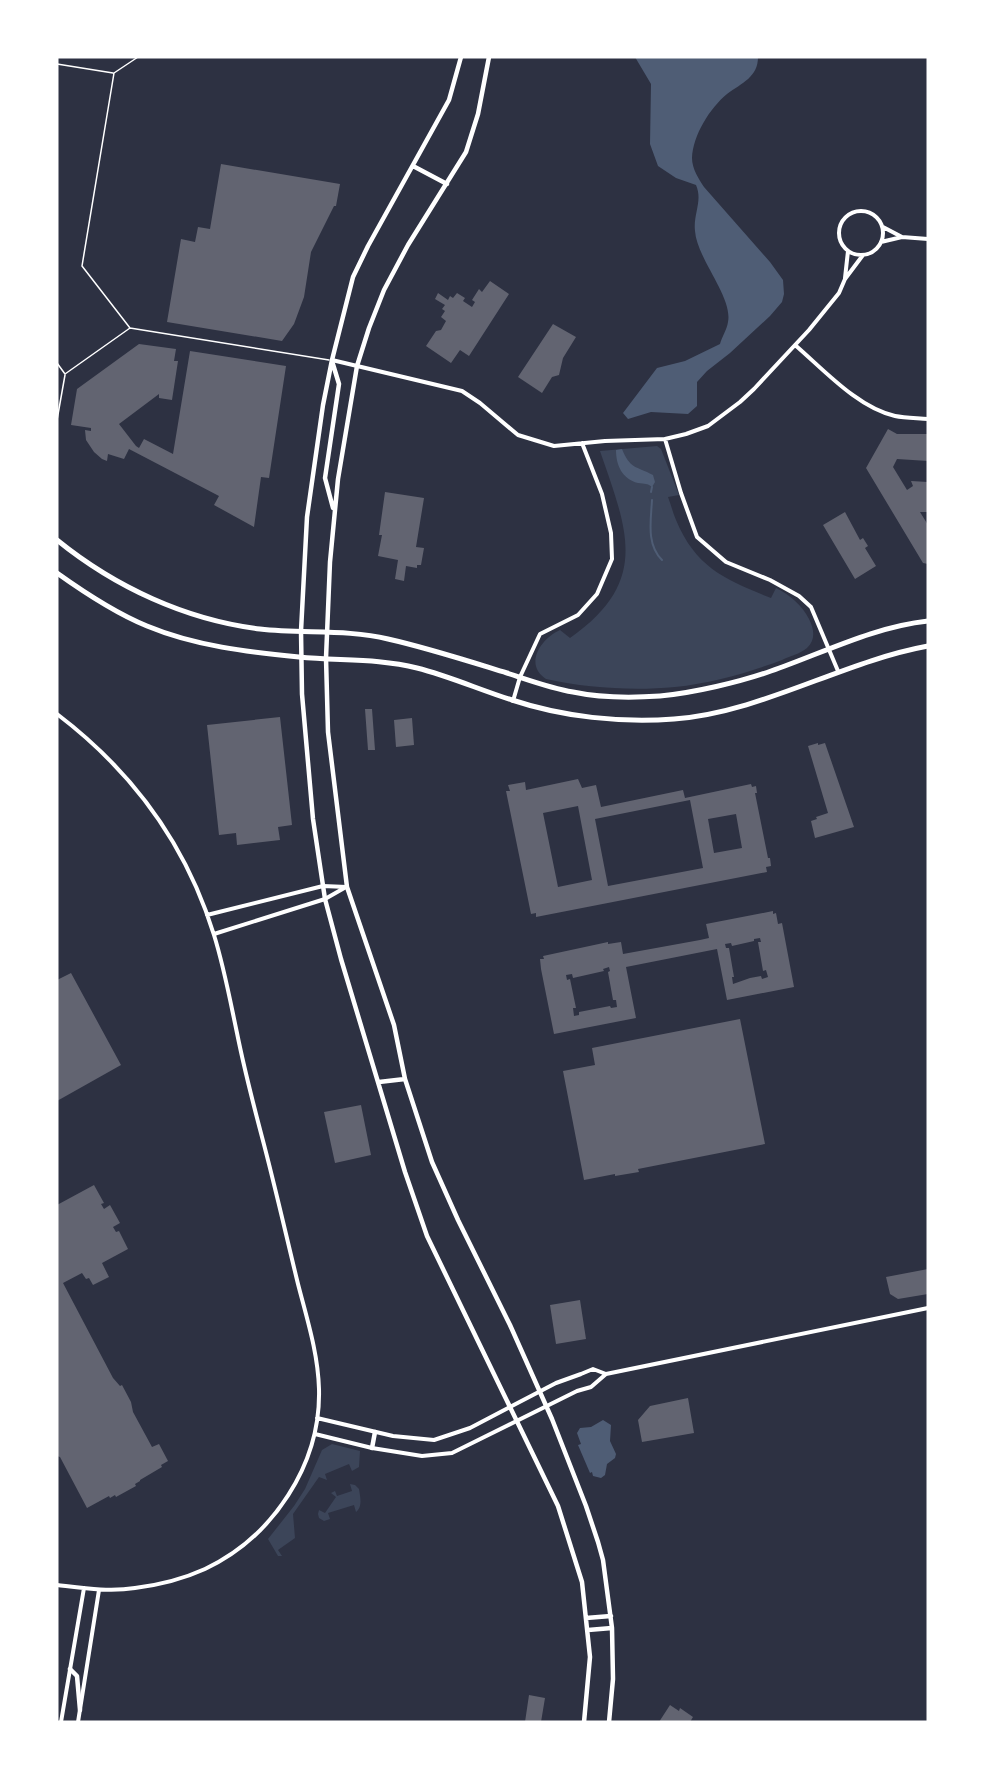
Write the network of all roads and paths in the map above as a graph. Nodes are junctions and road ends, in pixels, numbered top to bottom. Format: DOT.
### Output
graph roads {
  1 [pos="138,57"];
  2 [pos="461,57"];
  3 [pos="489,57"];
  4 [pos="57,64"];
  5 [pos="114,73"];
  6 [pos="413,166"];
  7 [pos="447,184"];
  8 [pos="883,227"];
  9 [pos="902,237"];
  10 [pos="928,239"];
  11 [pos="881,242"];
  12 [pos="848,251"];
  13 [pos="863,255"];
  14 [pos="845,279"];
  15 [pos="130,328"];
  16 [pos="795,345"];
  17 [pos="332,360"];
  18 [pos="57,363"];
  19 [pos="357,366"];
  20 [pos="65,374"];
  21 [pos="928,419"];
  22 [pos="57,420"];
  23 [pos="665,439"];
  24 [pos="582,443"];
  25 [pos="334,514"];
  26 [pos="57,540"];
  27 [pos="57,573"];
  28 [pos="928,621"];
  29 [pos="300,631"];
  30 [pos="326,632"];
  31 [pos="928,646"];
  32 [pos="829,648"];
  33 [pos="301,657"];
  34 [pos="326,658"];
  35 [pos="838,671"];
  36 [pos="520,677"];
  37 [pos="513,701"];
  38 [pos="57,714"];
  39 [pos="323,886"];
  40 [pos="347,887"];
  41 [pos="325,899"];
  42 [pos="207,915"];
  43 [pos="214,934"];
  44 [pos="405,1079"];
  45 [pos="379,1082"];
  46 [pos="928,1308"];
  47 [pos="606,1374"];
  48 [pos="540,1392"];
  49 [pos="510,1407"];
  50 [pos="547,1407"];
  51 [pos="317,1418"];
  52 [pos="518,1422"];
  53 [pos="375,1432"];
  54 [pos="315,1434"];
  55 [pos="372,1448"];
  56 [pos="57,1585"];
  57 [pos="84,1588"];
  58 [pos="99,1590"];
  59 [pos="611,1616"];
  60 [pos="586,1618"];
  61 [pos="612,1628"];
  62 [pos="588,1630"];
  63 [pos="70,1669"];
  64 [pos="80,1710"];
  65 [pos="61,1722"];
  66 [pos="78,1722"];
  67 [pos="584,1722"];
  68 [pos="609,1722"];
  1 -- 5 [label="lane"];
  2 -- 6 [label="street"];
  3 -- 7 [label="street"];
  4 -- 5 [label="lane"];
  5 -- 15 [label="lane"];
  6 -- 7 [label="street"];
  6 -- 17 [label="street"];
  7 -- 19 [label="street"];
  8 -- 9 [label="street"];
  8 -- 11 [label="street"];
  8 -- 12 [label="street"];
  9 -- 10 [label="street"];
  9 -- 11 [label="street"];
  11 -- 13 [label="street"];
  12 -- 13 [label="street"];
  12 -- 14 [label="street"];
  13 -- 14 [label="street"];
  14 -- 16 [label="street"];
  15 -- 17 [label="lane"];
  15 -- 20 [label="lane"];
  16 -- 21 [label="street"];
  16 -- 23 [label="street"];
  17 -- 19 [label="street"];
  17 -- 25 [label="street"];
  17 -- 29 [label="street"];
  18 -- 20 [label="lane"];
  19 -- 24 [label="street"];
  19 -- 25 [label="street"];
  20 -- 22 [label="lane"];
  23 -- 24 [label="street"];
  23 -- 32 [label="street"];
  24 -- 36 [label="street"];
  25 -- 30 [label="street"];
  26 -- 29 [label="main road"];
  27 -- 33 [label="main road"];
  28 -- 32 [label="main road"];
  29 -- 30 [label="main road"];
  29 -- 33 [label="street"];
  30 -- 34 [label="street"];
  30 -- 36 [label="main road"];
  31 -- 35 [label="main road"];
  32 -- 35 [label="street"];
  32 -- 36 [label="main road"];
  33 -- 34 [label="main road"];
  33 -- 39 [label="street"];
  34 -- 37 [label="main road"];
  34 -- 40 [label="street"];
  35 -- 37 [label="main road"];
  36 -- 37 [label="street"];
  38 -- 42 [label="street"];
  39 -- 40 [label="street"];
  39 -- 41 [label="street"];
  39 -- 42 [label="street"];
  40 -- 41 [label="street"];
  40 -- 44 [label="street"];
  41 -- 43 [label="street"];
  41 -- 45 [label="street"];
  42 -- 43 [label="street"];
  43 -- 51 [label="street"];
  44 -- 45 [label="street"];
  44 -- 48 [label="street"];
  45 -- 49 [label="street"];
  46 -- 47 [label="street"];
  47 -- 48 [label="street"];
  47 -- 50 [label="street"];
  48 -- 49 [label="street"];
  48 -- 50 [label="street"];
  49 -- 52 [label="street"];
  49 -- 53 [label="street"];
  50 -- 52 [label="street"];
  50 -- 59 [label="street"];
  51 -- 53 [label="street"];
  51 -- 54 [label="street"];
  52 -- 55 [label="street"];
  52 -- 60 [label="street"];
  53 -- 55 [label="street"];
  54 -- 55 [label="street"];
  54 -- 58 [label="street"];
  56 -- 57 [label="street"];
  57 -- 58 [label="street"];
  57 -- 63 [label="street"];
  58 -- 64 [label="street"];
  59 -- 60 [label="street"];
  59 -- 61 [label="street"];
  60 -- 62 [label="street"];
  61 -- 62 [label="street"];
  61 -- 68 [label="street"];
  62 -- 67 [label="street"];
  63 -- 64 [label="street"];
  63 -- 65 [label="street"];
  64 -- 66 [label="street"];
}
